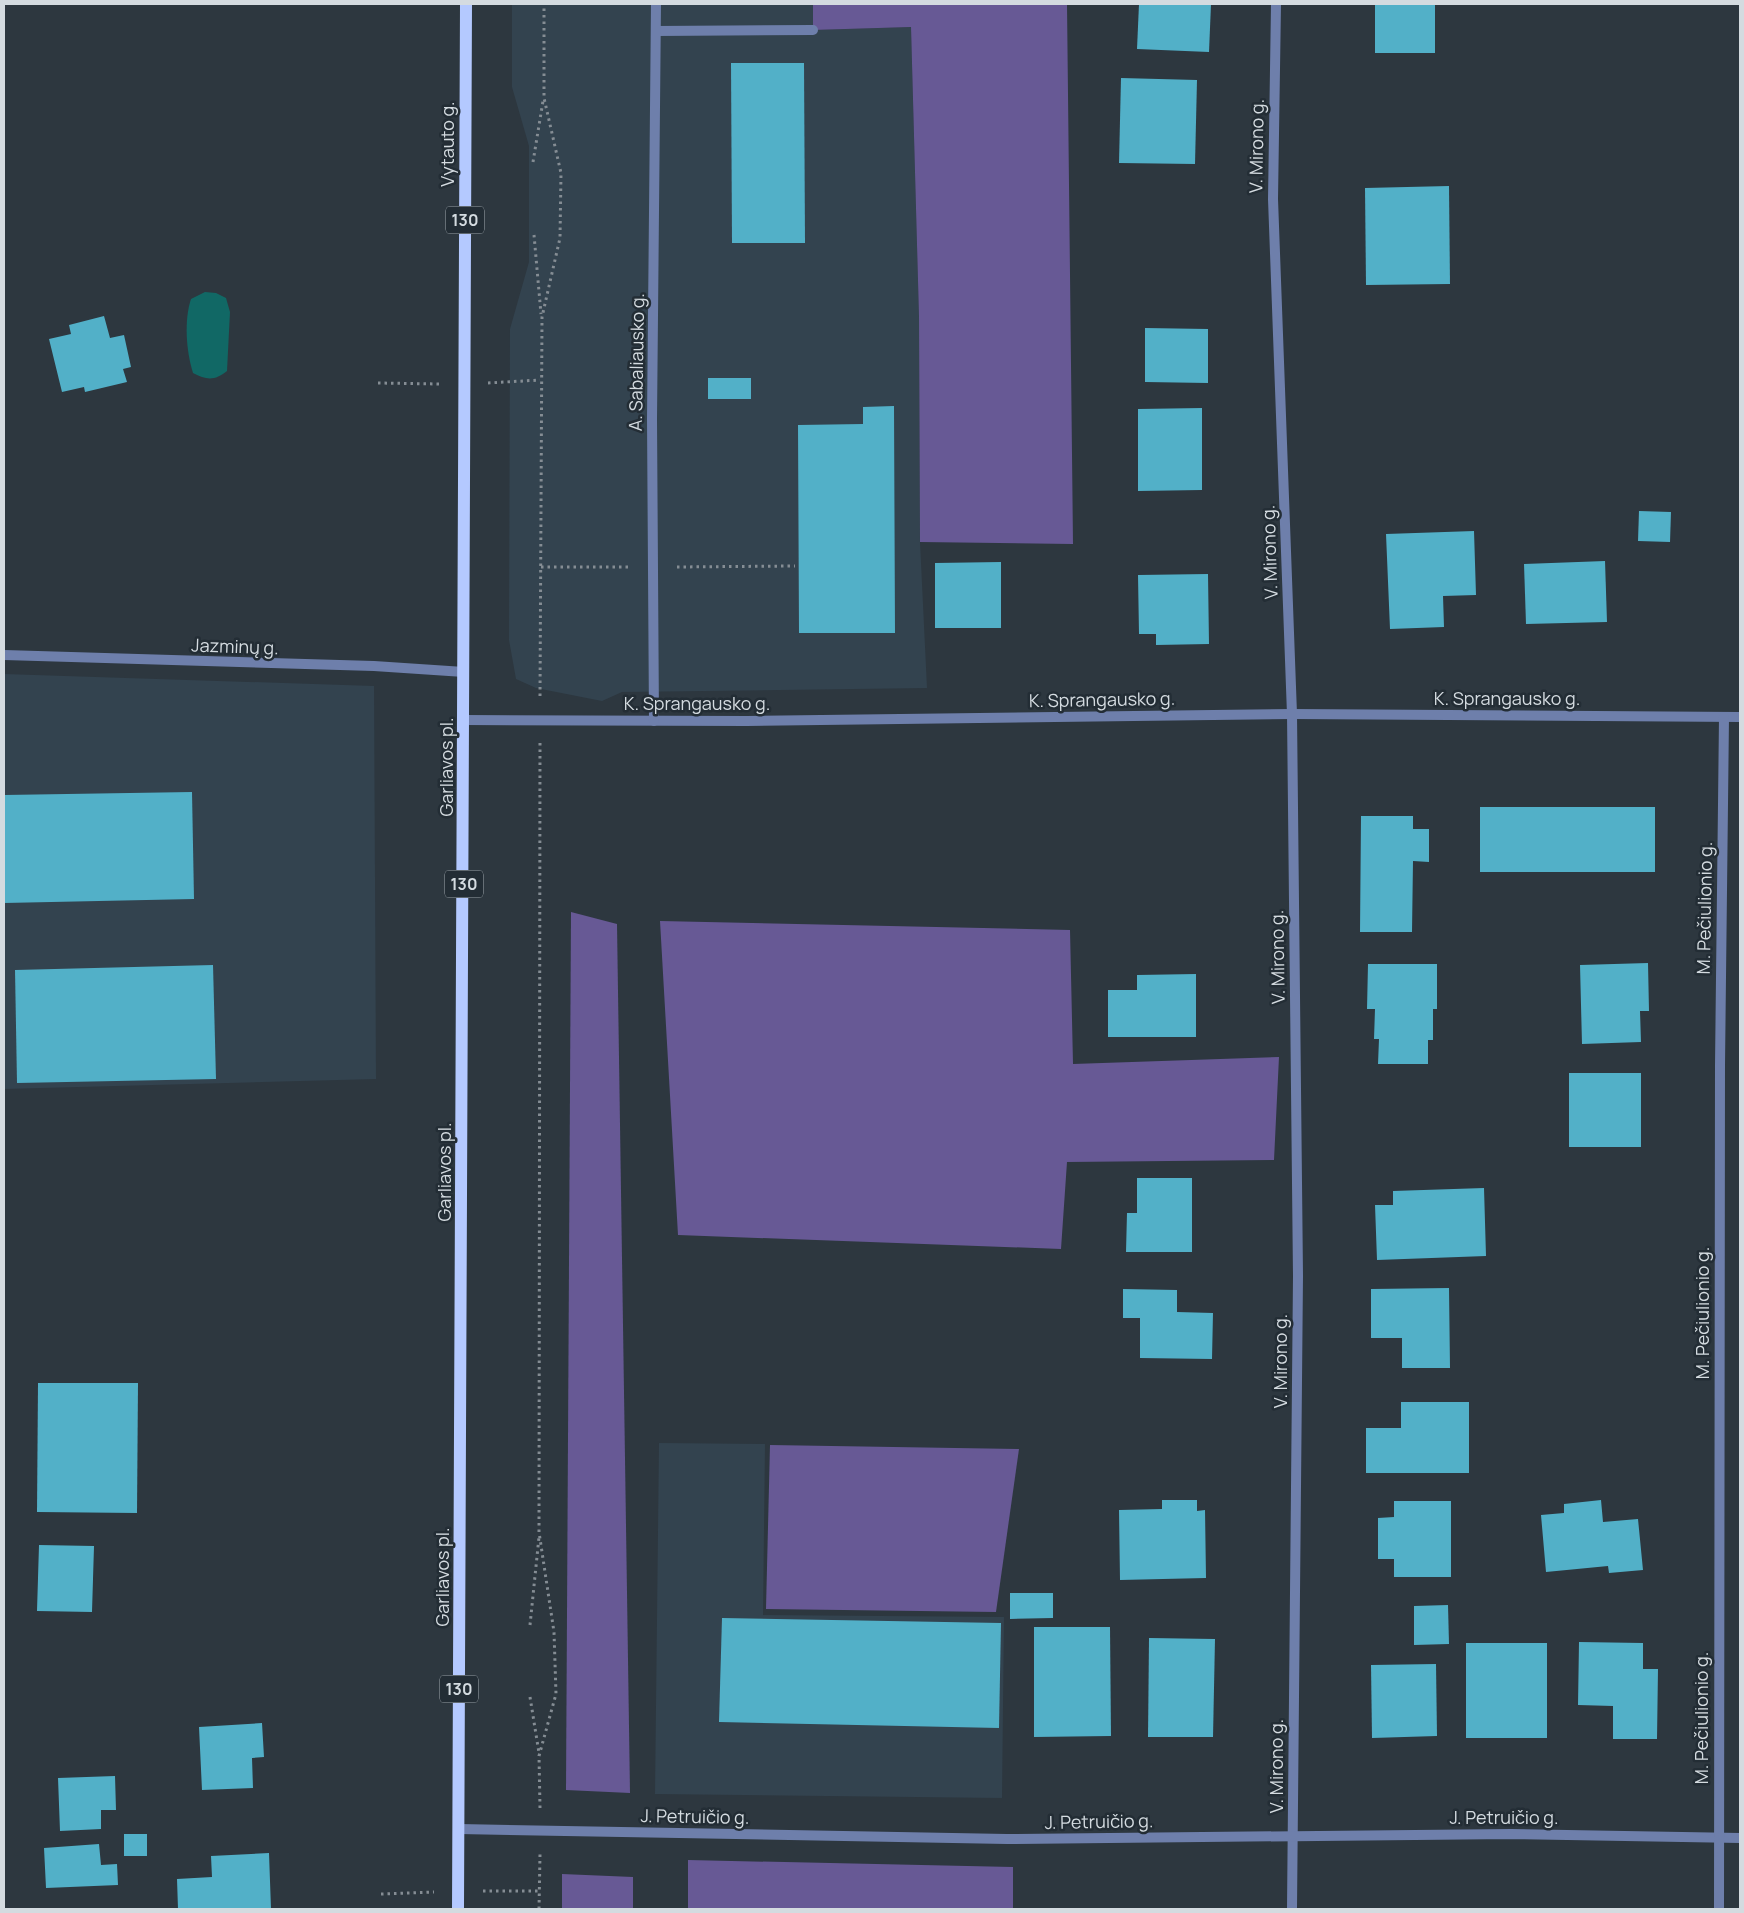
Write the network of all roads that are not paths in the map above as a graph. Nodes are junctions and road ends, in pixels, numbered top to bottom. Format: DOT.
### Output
graph roads {
  1 [pos="466,4"];
  2 [pos="656,4"];
  3 [pos="1276,4"];
  4 [pos="656,30"];
  5 [pos="813,30"];
  6 [pos="465,435"];
  7 [pos="4,655"];
  8 [pos="464,672"];
  9 [pos="1292,714"];
  10 [pos="1724,717"];
  11 [pos="1740,717"];
  12 [pos="464,720"];
  13 [pos="654,721"];
  14 [pos="459,1829"];
  15 [pos="1293,1836"];
  16 [pos="1718,1838"];
  17 [pos="1740,1838"];
  18 [pos="458,1909"];
  19 [pos="1292,1909"];
  20 [pos="1719,1909"];
  1 -- 6 [label="main road, Vytauto g. / 130"];
  2 -- 4 [label="street, A. Sabaliausko g."];
  3 -- 9 [label="street, V. Mirono g."];
  4 -- 5 [label="street"];
  4 -- 13 [label="street, A. Sabaliausko g."];
  6 -- 8 [label="main road, Garliavos pl. / 130"];
  7 -- 8 [label="street, Jazminų g."];
  8 -- 12 [label="main road, Garliavos pl. / 130"];
  9 -- 10 [label="street, K. Sprangausko g."];
  9 -- 13 [label="street, K. Sprangausko g."];
  9 -- 15 [label="street, V. Mirono g."];
  10 -- 11 [label="street, K. Sprangausko g."];
  10 -- 16 [label="street, M. Pečiulionio g."];
  12 -- 13 [label="street, K. Sprangausko g."];
  12 -- 14 [label="main road, Garliavos pl. / 130"];
  14 -- 15 [label="street, J. Petruičio g."];
  14 -- 18 [label="main road, Garliavos pl. / 130"];
  15 -- 16 [label="street, J. Petruičio g."];
  15 -- 19 [label="street, V. Mirono g."];
  16 -- 17 [label="street, J. Petruičio g."];
  16 -- 20 [label="street, M. Pečiulionio g."];
}
